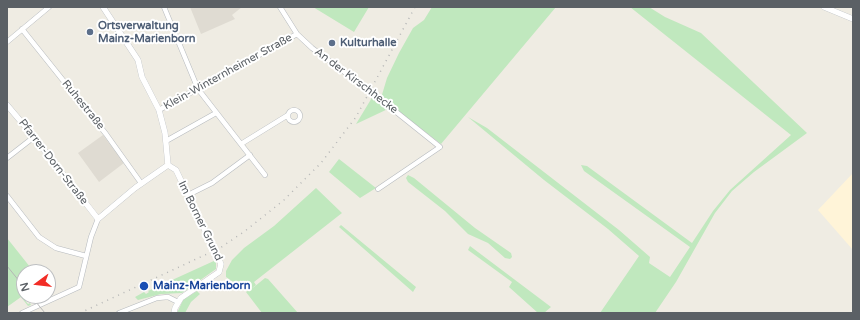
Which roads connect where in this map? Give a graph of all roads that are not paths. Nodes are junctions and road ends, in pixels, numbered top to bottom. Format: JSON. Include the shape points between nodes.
{"nodes":[{"id":1,"x":48,"y":7,"type":"edge"},
{"id":2,"x":103,"y":7,"type":"edge"},
{"id":3,"x":164,"y":7,"type":"edge"},
{"id":4,"x":280,"y":7,"type":"edge"},
{"id":5,"x":824,"y":7,"type":"edge"},
{"id":6,"x":853,"y":19,"type":"edge"},
{"id":7,"x":22,"y":30,"type":"junction"},
{"id":8,"x":297,"y":34,"type":"junction"},
{"id":9,"x":7,"y":42,"type":"edge"},
{"id":10,"x":198,"y":89,"type":"junction"},
{"id":11,"x":7,"y":105,"type":"edge"},
{"id":12,"x":159,"y":110,"type":"junction"},
{"id":13,"x":216,"y":113,"type":"junction"},
{"id":14,"x":288,"y":115,"type":"dead end"},
{"id":15,"x":34,"y":137,"type":"junction"},
{"id":16,"x":166,"y":141,"type":"junction"},
{"id":17,"x":241,"y":144,"type":"junction"},
{"id":18,"x":250,"y":155,"type":"junction"},
{"id":19,"x":7,"y":158,"type":"edge"},
{"id":20,"x":168,"y":165,"type":"junction"},
{"id":21,"x":265,"y":175,"type":"dead end"},
{"id":22,"x":141,"y":183,"type":"junction"},
{"id":23,"x":378,"y":189,"type":"dead end"},
{"id":24,"x":188,"y":195,"type":"junction"},
{"id":25,"x":7,"y":196,"type":"edge"},
{"id":26,"x":98,"y":220,"type":"junction"},
{"id":27,"x":86,"y":256,"type":"junction"},
{"id":28,"x":178,"y":302,"type":"junction"},
{"id":29,"x":22,"y":313,"type":"edge"},
{"id":30,"x":119,"y":313,"type":"edge"},
{"id":31,"x":174,"y":313,"type":"edge"}],
"edges":[{"from":1,"to":7,"type":"street"},
{"from":2,"to":12,"type":"street","via":[[138,60],[142,77]]},
{"from":3,"to":10,"type":"street"},
{"from":4,"to":8,"type":"street","name":"An der Kirschhecke"},
{"from":5,"to":6,"type":"street"},
{"from":7,"to":9,"type":"street"},
{"from":7,"to":22,"type":"street","name":"Ruhestraße","via":[[106,134]]},
{"from":8,"to":10,"type":"street","name":"Klein-Winternheimer Straße"},
{"from":8,"to":23,"type":"street","name":"An der Kirschhecke","via":[[440,147]]},
{"from":10,"to":12,"type":"street","name":"Klein-Winternheimer Straße"},
{"from":10,"to":13,"type":"street"},
{"from":11,"to":15,"type":"street","name":"Pfarrer-Dorn-Straße"},
{"from":12,"to":16,"type":"street"},
{"from":13,"to":16,"type":"street"},
{"from":13,"to":17,"type":"street"},
{"from":14,"to":17,"type":"street"},
{"from":15,"to":19,"type":"street"},
{"from":15,"to":26,"type":"street","name":"Pfarrer-Dorn-Straße"},
{"from":16,"to":20,"type":"street"},
{"from":17,"to":18,"type":"street"},
{"from":18,"to":21,"type":"street"},
{"from":18,"to":24,"type":"street","via":[[212,183]]},
{"from":20,"to":22,"type":"street"},
{"from":20,"to":24,"type":"street","name":"Im Borner Grund","via":[[176,170]]},
{"from":22,"to":26,"type":"street"},
{"from":24,"to":28,"type":"street","name":"Im Borner Grund","via":[[221,264],[219,272],[184,295]]},
{"from":25,"to":27,"type":"street","via":[[39,237],[56,248]]},
{"from":26,"to":27,"type":"street"},
{"from":27,"to":29,"type":"street","via":[[79,288]]},
{"from":28,"to":30,"type":"street","via":[[168,297],[157,298]]},
{"from":28,"to":31,"type":"street"}]}
